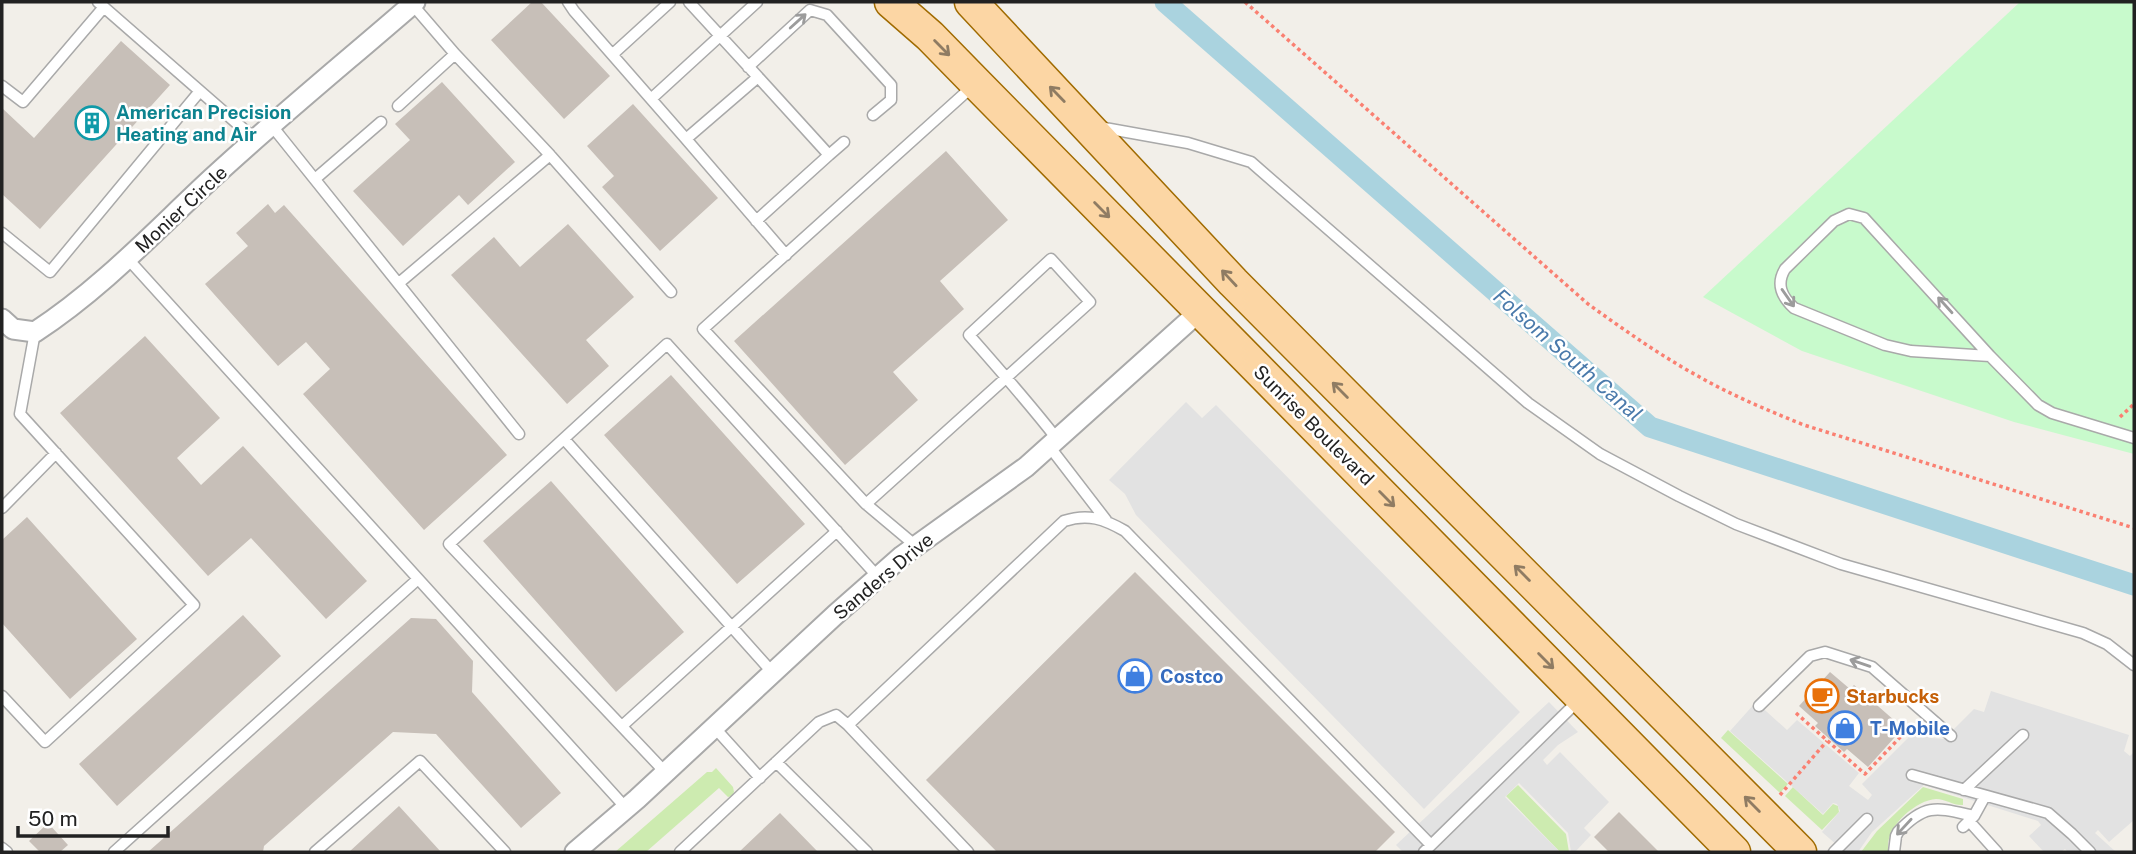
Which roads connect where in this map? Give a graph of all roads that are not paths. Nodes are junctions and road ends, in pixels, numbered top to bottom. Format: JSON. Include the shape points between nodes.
{"nodes":[{"id":1,"x":568,"y":2,"type":"edge"},
{"id":2,"x":670,"y":2,"type":"edge"},
{"id":3,"x":689,"y":2,"type":"edge"},
{"id":4,"x":757,"y":2,"type":"edge"},
{"id":5,"x":891,"y":2,"type":"edge"},
{"id":6,"x":971,"y":2,"type":"edge"},
{"id":7,"x":414,"y":3,"type":"edge"},
{"id":8,"x":101,"y":4,"type":"edge"},
{"id":9,"x":720,"y":36,"type":"junction"},
{"id":10,"x":456,"y":54,"type":"junction"},
{"id":11,"x":612,"y":54,"type":"junction"},
{"id":12,"x":748,"y":67,"type":"junction"},
{"id":13,"x":758,"y":77,"type":"junction"},
{"id":14,"x":976,"y":83,"type":"junction"},
{"id":15,"x":2,"y":86,"type":"edge"},
{"id":16,"x":200,"y":91,"type":"junction"},
{"id":17,"x":652,"y":99,"type":"junction"},
{"id":18,"x":398,"y":106,"type":"dead end"},
{"id":19,"x":873,"y":115,"type":"dead end"},
{"id":20,"x":381,"y":122,"type":"dead end"},
{"id":21,"x":1087,"y":125,"type":"junction"},
{"id":22,"x":272,"y":126,"type":"junction"},
{"id":23,"x":686,"y":139,"type":"junction"},
{"id":24,"x":256,"y":140,"type":"junction"},
{"id":25,"x":844,"y":142,"type":"dead end"},
{"id":26,"x":550,"y":155,"type":"junction"},
{"id":27,"x":829,"y":155,"type":"junction"},
{"id":28,"x":315,"y":179,"type":"junction"},
{"id":29,"x":756,"y":221,"type":"junction"},
{"id":30,"x":2,"y":233,"type":"edge"},
{"id":31,"x":786,"y":255,"type":"junction"},
{"id":32,"x":128,"y":259,"type":"junction"},
{"id":33,"x":399,"y":283,"type":"junction"},
{"id":34,"x":671,"y":292,"type":"dead end"},
{"id":35,"x":1201,"y":310,"type":"junction"},
{"id":36,"x":2,"y":319,"type":"edge"},
{"id":37,"x":35,"y":332,"type":"junction"},
{"id":38,"x":1990,"y":356,"type":"junction"},
{"id":39,"x":1311,"y":361,"type":"junction"},
{"id":40,"x":1007,"y":379,"type":"junction"},
{"id":41,"x":519,"y":434,"type":"dead end"},
{"id":42,"x":2134,"y":438,"type":"edge"},
{"id":43,"x":564,"y":439,"type":"junction"},
{"id":44,"x":1053,"y":442,"type":"junction"},
{"id":45,"x":56,"y":453,"type":"junction"},
{"id":46,"x":866,"y":504,"type":"junction"},
{"id":47,"x":2,"y":508,"type":"edge"},
{"id":48,"x":1107,"y":520,"type":"junction"},
{"id":49,"x":836,"y":531,"type":"junction"},
{"id":50,"x":916,"y":546,"type":"junction"},
{"id":51,"x":878,"y":577,"type":"junction"},
{"id":52,"x":418,"y":579,"type":"junction"},
{"id":53,"x":732,"y":626,"type":"junction"},
{"id":54,"x":2134,"y":665,"type":"edge"},
{"id":55,"x":773,"y":673,"type":"junction"},
{"id":56,"x":2,"y":696,"type":"edge"},
{"id":57,"x":1582,"y":697,"type":"junction"},
{"id":58,"x":1759,"y":706,"type":"dead end"},
{"id":59,"x":848,"y":725,"type":"junction"},
{"id":60,"x":622,"y":726,"type":"junction"},
{"id":61,"x":714,"y":727,"type":"junction"},
{"id":62,"x":2022,"y":735,"type":"dead end"},
{"id":63,"x":1951,"y":736,"type":"dead end"},
{"id":64,"x":776,"y":762,"type":"junction"},
{"id":65,"x":665,"y":772,"type":"junction"},
{"id":66,"x":1912,"y":775,"type":"dead end"},
{"id":67,"x":760,"y":778,"type":"junction"},
{"id":68,"x":1964,"y":790,"type":"junction"},
{"id":69,"x":1985,"y":796,"type":"junction"},
{"id":70,"x":626,"y":808,"type":"junction"},
{"id":71,"x":1867,"y":819,"type":"dead end"},
{"id":72,"x":1969,"y":821,"type":"junction"},
{"id":73,"x":2,"y":848,"type":"edge"},
{"id":74,"x":1427,"y":849,"type":"edge"},
{"id":75,"x":7,"y":852,"type":"edge"},
{"id":76,"x":114,"y":852,"type":"edge"},
{"id":77,"x":315,"y":852,"type":"edge"},
{"id":78,"x":505,"y":852,"type":"edge"},
{"id":79,"x":575,"y":852,"type":"edge"},
{"id":80,"x":680,"y":852,"type":"edge"},
{"id":81,"x":867,"y":852,"type":"edge"},
{"id":82,"x":968,"y":852,"type":"edge"},
{"id":83,"x":1734,"y":852,"type":"edge"},
{"id":84,"x":1800,"y":852,"type":"edge"},
{"id":85,"x":1834,"y":852,"type":"edge"},
{"id":86,"x":1894,"y":852,"type":"edge"},
{"id":87,"x":1997,"y":852,"type":"edge"},
{"id":88,"x":2090,"y":852,"type":"edge"}],
"edges":[{"from":1,"to":11,"type":"lane"},
{"from":2,"to":11,"type":"lane"},
{"from":3,"to":9,"type":"lane"},
{"from":4,"to":9,"type":"lane"},
{"from":5,"to":14,"type":"main road","name":"Sunrise Boulevard","one_way":true},
{"from":21,"to":6,"type":"main road","one_way":true},
{"from":7,"to":10,"type":"lane"},
{"from":7,"to":22,"type":"street","name":"Monier Circle"},
{"from":8,"to":15,"type":"lane","via":[[23,102]]},
{"from":8,"to":16,"type":"lane"},
{"from":9,"to":12,"type":"lane"},
{"from":9,"to":17,"type":"lane"},
{"from":10,"to":18,"type":"lane"},
{"from":10,"to":26,"type":"lane"},
{"from":11,"to":17,"type":"lane"},
{"from":12,"to":13,"type":"lane"},
{"from":12,"to":19,"type":"lane","one_way":true,"via":[[810,10],[827,15],[891,85],[891,100]]},
{"from":13,"to":23,"type":"lane"},
{"from":13,"to":27,"type":"lane"},
{"from":14,"to":31,"type":"lane"},
{"from":14,"to":35,"type":"main road","name":"Sunrise Boulevard","one_way":true},
{"from":16,"to":24,"type":"lane"},
{"from":16,"to":30,"type":"lane","via":[[50,272]]},
{"from":17,"to":23,"type":"lane"},
{"from":20,"to":28,"type":"lane"},
{"from":39,"to":21,"type":"main road","one_way":true},
{"from":21,"to":54,"type":"lane","via":[[1188,143],[1251,162],[1528,403],[1600,454],[1679,496],[1736,524],[1841,564],[2082,633],[2107,644]]},
{"from":22,"to":24,"type":"street","name":"Monier Circle"},
{"from":22,"to":28,"type":"lane"},
{"from":23,"to":29,"type":"lane"},
{"from":24,"to":32,"type":"street","name":"Monier Circle"},
{"from":25,"to":27,"type":"lane"},
{"from":26,"to":33,"type":"lane"},
{"from":26,"to":34,"type":"lane"},
{"from":27,"to":29,"type":"lane"},
{"from":28,"to":33,"type":"lane"},
{"from":29,"to":31,"type":"lane"},
{"from":31,"to":46,"type":"lane","via":[[704,329]]},
{"from":32,"to":37,"type":"street","name":"Monier Circle"},
{"from":32,"to":52,"type":"lane"},
{"from":33,"to":41,"type":"lane"},
{"from":35,"to":39,"type":"main road","via":[[1226,307],[1239,313],[1270,342]]},
{"from":35,"to":44,"type":"street","name":"Sanders Drive"},
{"from":35,"to":57,"type":"main road","name":"Sunrise Boulevard","one_way":true},
{"from":36,"to":37,"type":"street","via":[[13,329]]},
{"from":37,"to":45,"type":"lane","via":[[20,414]]},
{"from":38,"to":38,"type":"lane","one_way":true,"via":[[1864,218],[1849,214],[1834,221],[1780,278],[1783,296],[1794,308],[1885,345]]},
{"from":38,"to":42,"type":"lane","via":[[2045,410]]},
{"from":84,"to":39,"type":"main road","one_way":true},
{"from":40,"to":40,"type":"lane","via":[[1090,302],[1051,259],[969,334]]},
{"from":40,"to":44,"type":"lane"},
{"from":40,"to":46,"type":"lane"},
{"from":43,"to":49,"type":"lane","via":[[667,344]]},
{"from":43,"to":53,"type":"lane"},
{"from":43,"to":60,"type":"lane","via":[[449,544]]},
{"from":44,"to":48,"type":"lane"},
{"from":44,"to":50,"type":"street","name":"Sanders Drive","via":[[1026,467]]},
{"from":45,"to":47,"type":"lane"},
{"from":45,"to":56,"type":"lane","via":[[194,605],[45,742]]},
{"from":46,"to":50,"type":"lane"},
{"from":48,"to":59,"type":"lane","via":[[1079,516],[1064,521]]},
{"from":48,"to":74,"type":"lane","via":[[1125,531]]},
{"from":49,"to":51,"type":"lane"},
{"from":49,"to":53,"type":"lane"},
{"from":50,"to":51,"type":"street","name":"Sanders Drive"},
{"from":51,"to":55,"type":"street","name":"Sanders Drive"},
{"from":52,"to":70,"type":"lane"},
{"from":52,"to":76,"type":"lane"},
{"from":53,"to":55,"type":"lane"},
{"from":53,"to":60,"type":"lane"},
{"from":55,"to":61,"type":"street","name":"Sanders Drive"},
{"from":57,"to":74,"type":"lane"},
{"from":57,"to":83,"type":"main road","name":"Sunrise Boulevard"},
{"from":63,"to":58,"type":"lane","one_way":true,"via":[[1872,667],[1825,652],[1810,656]]},
{"from":59,"to":64,"type":"lane","via":[[836,715],[819,722]]},
{"from":59,"to":82,"type":"lane"},
{"from":60,"to":65,"type":"lane"},
{"from":61,"to":65,"type":"street","name":"Sanders Drive"},
{"from":61,"to":67,"type":"lane"},
{"from":62,"to":68,"type":"lane"},
{"from":64,"to":67,"type":"lane"},
{"from":64,"to":81,"type":"lane"},
{"from":65,"to":70,"type":"street","name":"Sanders Drive"},
{"from":66,"to":68,"type":"lane"},
{"from":67,"to":80,"type":"lane"},
{"from":68,"to":69,"type":"lane"},
{"from":69,"to":72,"type":"lane"},
{"from":69,"to":88,"type":"lane","via":[[2048,813]]},
{"from":70,"to":79,"type":"street","name":"Sanders Drive"},
{"from":71,"to":85,"type":"lane"},
{"from":72,"to":86,"type":"lane","one_way":true,"via":[[1943,809],[1924,810],[1895,836]]},
{"from":72,"to":87,"type":"lane"},
{"from":73,"to":75,"type":"lane"},
{"from":77,"to":78,"type":"lane","via":[[420,761]]}]}
